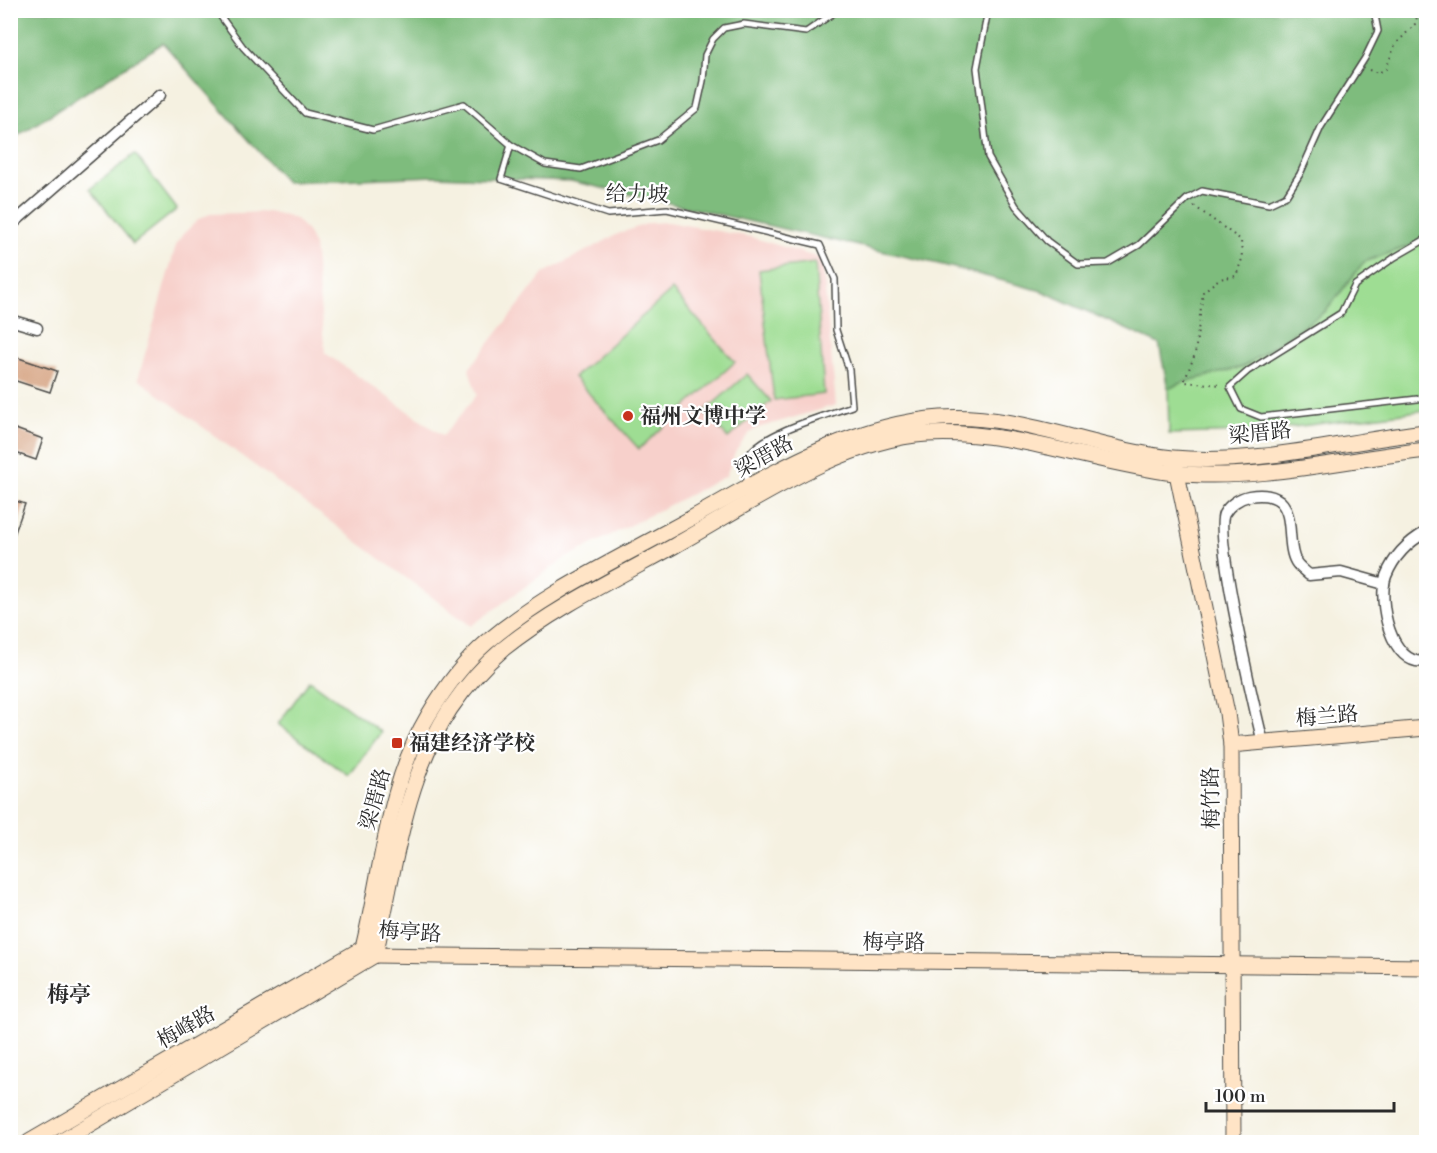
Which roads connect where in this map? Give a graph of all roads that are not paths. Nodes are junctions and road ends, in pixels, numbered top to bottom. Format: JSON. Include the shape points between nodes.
{"nodes":[{"id":1,"x":216,"y":10,"type":"edge"},
{"id":2,"x":838,"y":10,"type":"edge"},
{"id":3,"x":988,"y":10,"type":"edge"},
{"id":4,"x":1374,"y":10,"type":"edge"},
{"id":5,"x":160,"y":94,"type":"dead end"},
{"id":6,"x":511,"y":145,"type":"junction"},
{"id":7,"x":10,"y":226,"type":"edge"},
{"id":8,"x":1426,"y":239,"type":"edge"},
{"id":9,"x":10,"y":320,"type":"edge"},
{"id":10,"x":37,"y":328,"type":"dead end"},
{"id":11,"x":1426,"y":398,"type":"edge"},
{"id":12,"x":1426,"y":432,"type":"edge"},
{"id":13,"x":1426,"y":450,"type":"edge"},
{"id":14,"x":1176,"y":465,"type":"junction"},
{"id":15,"x":748,"y":488,"type":"junction"},
{"id":16,"x":1426,"y":532,"type":"edge"},
{"id":17,"x":1384,"y":584,"type":"junction"},
{"id":18,"x":1426,"y":661,"type":"edge"},
{"id":19,"x":1426,"y":728,"type":"edge"},
{"id":20,"x":1263,"y":743,"type":"junction"},
{"id":21,"x":1231,"y":745,"type":"junction"},
{"id":22,"x":369,"y":952,"type":"junction"},
{"id":23,"x":1233,"y":963,"type":"junction"},
{"id":24,"x":1426,"y":967,"type":"edge"},
{"id":25,"x":29,"y":1143,"type":"edge"},
{"id":26,"x":60,"y":1143,"type":"edge"},
{"id":27,"x":1233,"y":1143,"type":"edge"}],
"edges":[{"from":1,"to":6,"type":"lane","via":[[243,46],[305,113],[373,130],[464,104]]},
{"from":2,"to":6,"type":"lane","via":[[806,32],[744,24],[724,28],[705,55],[697,108],[658,140],[581,170],[545,164]]},
{"from":3,"to":4,"type":"lane","via":[[977,68],[988,157],[1016,206],[1047,241],[1078,264],[1108,264],[1139,245],[1187,199],[1202,191],[1269,204],[1286,196],[1321,127],[1360,67],[1377,31]]},
{"from":5,"to":7,"type":"street"},
{"from":6,"to":15,"type":"lane","name":"给力坡","via":[[501,179],[608,214],[667,209],[820,245],[835,279],[836,330],[849,370],[852,406],[784,431],[754,449],[746,464]]},
{"from":8,"to":11,"type":"lane","via":[[1356,285],[1341,313],[1248,371],[1230,387],[1241,409],[1261,417]]},
{"from":9,"to":10,"type":"street"},
{"from":12,"to":14,"type":"main road","name":"梁厝路"},
{"from":13,"to":14,"type":"main road","name":"梁厝路","via":[[1266,471],[1201,475]]},
{"from":14,"to":15,"type":"main road","name":"梁厝路","via":[[1002,421],[944,418],[905,422],[840,441]]},
{"from":14,"to":21,"type":"main road","name":"梅竹路"},
{"from":14,"to":22,"type":"main road","name":"梁厝路","via":[[1003,438],[943,434],[891,439],[822,464],[564,608],[485,665],[452,706],[430,744],[412,794]]},
{"from":15,"to":22,"type":"main road","name":"梁厝路","via":[[580,580],[494,637],[462,668],[428,717],[401,777]]},
{"from":16,"to":17,"type":"street","via":[[1397,556]]},
{"from":17,"to":18,"type":"street","via":[[1394,643],[1405,656]]},
{"from":17,"to":20,"type":"street","via":[[1341,572],[1309,575],[1296,562],[1285,508],[1278,500],[1256,495],[1243,497],[1223,515],[1224,549]]},
{"from":19,"to":20,"type":"main road","name":"梅兰路"},
{"from":20,"to":21,"type":"main road","name":"梅兰路"},
{"from":21,"to":23,"type":"main road","name":"梅竹路"},
{"from":22,"to":23,"type":"main road","name":"梅亭路","via":[[859,963]]},
{"from":22,"to":25,"type":"main road","name":"梅峰路"},
{"from":22,"to":26,"type":"main road","name":"梅峰路"},
{"from":23,"to":24,"type":"main road","name":"梅亭路"},
{"from":23,"to":27,"type":"main road","name":"梅竹路"}]}
